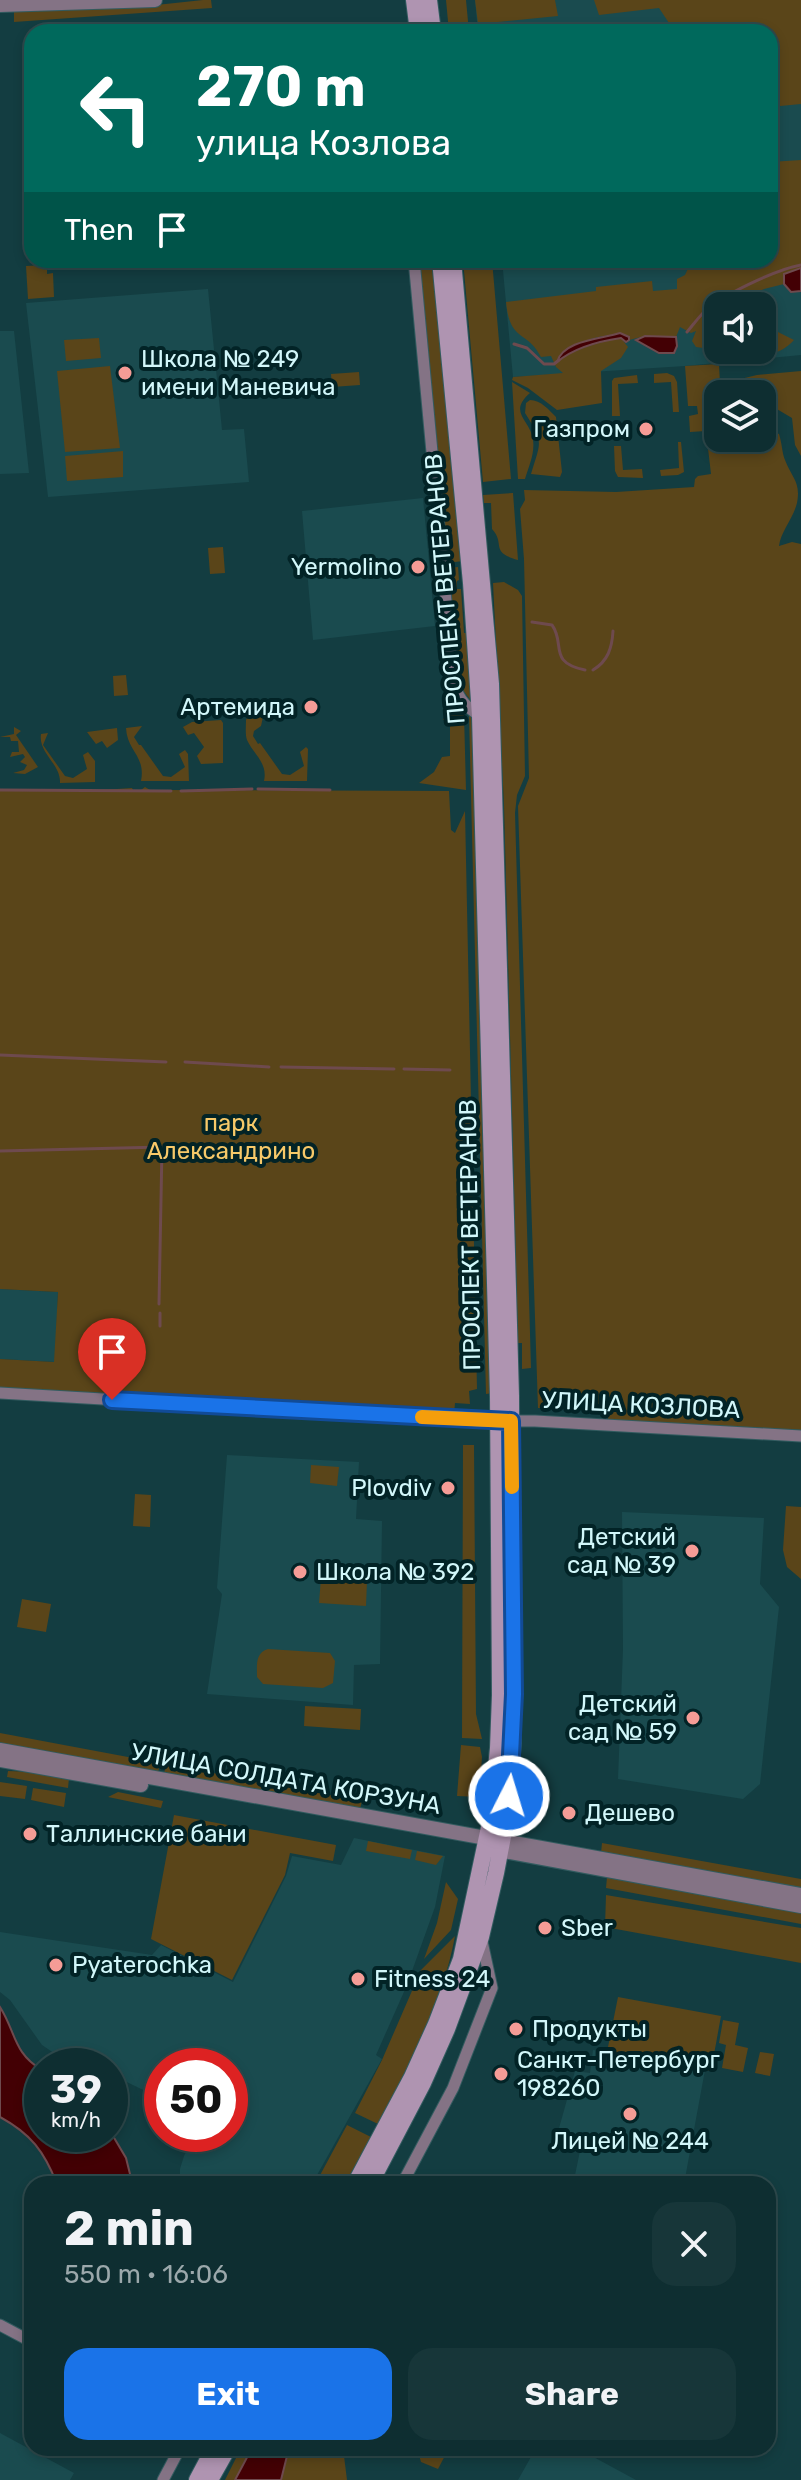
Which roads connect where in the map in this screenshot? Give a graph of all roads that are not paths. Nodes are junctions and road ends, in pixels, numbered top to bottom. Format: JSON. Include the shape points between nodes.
{"nodes":[{"id":1,"x":155,"y":0,"type":"edge"},
{"id":2,"x":414,"y":0,"type":"edge"},
{"id":3,"x":429,"y":0,"type":"edge"},
{"id":4,"x":0,"y":5,"type":"edge"},
{"id":5,"x":417,"y":24,"type":"edge"},
{"id":6,"x":432,"y":24,"type":"edge"},
{"id":7,"x":415,"y":268,"type":"edge"},
{"id":8,"x":441,"y":268,"type":"edge"},
{"id":9,"x":454,"y":268,"type":"edge"},
{"id":10,"x":480,"y":716,"type":"junction"},
{"id":11,"x":0,"y":1393,"type":"edge"},
{"id":12,"x":504,"y":1421,"type":"junction"},
{"id":13,"x":801,"y":1436,"type":"edge"},
{"id":14,"x":0,"y":1750,"type":"edge"},
{"id":15,"x":0,"y":1760,"type":"edge"},
{"id":16,"x":494,"y":1844,"type":"junction"},
{"id":17,"x":801,"y":1895,"type":"edge"},
{"id":18,"x":801,"y":1906,"type":"edge"},
{"id":19,"x":481,"y":1937,"type":"junction"},
{"id":20,"x":359,"y":2176,"type":"edge"},
{"id":21,"x":374,"y":2176,"type":"edge"},
{"id":22,"x":406,"y":2176,"type":"edge"},
{"id":23,"x":0,"y":2325,"type":"edge"},
{"id":24,"x":24,"y":2338,"type":"edge"},
{"id":25,"x":176,"y":2456,"type":"edge"},
{"id":26,"x":210,"y":2456,"type":"edge"},
{"id":27,"x":224,"y":2456,"type":"edge"},
{"id":28,"x":163,"y":2480,"type":"edge"},
{"id":29,"x":197,"y":2480,"type":"edge"},
{"id":30,"x":210,"y":2480,"type":"edge"}],
"edges":[{"from":1,"to":4,"type":"street"},
{"from":2,"to":5,"type":"main road"},
{"from":3,"to":6,"type":"main road"},
{"from":7,"to":10,"type":"street","via":[[453,676],[460,699]]},
{"from":8,"to":10,"type":"main road","name":"ПРОСПЕКТ ВЕТЕРАНОВ"},
{"from":9,"to":12,"type":"main road","name":"ПРОСПЕКТ ВЕТЕРАНОВ","via":[[491,684]]},
{"from":10,"to":12,"type":"main road","name":"ПРОСПЕКТ ВЕТЕРАНОВ"},
{"from":11,"to":12,"type":"street","name":"УЛИЦА КОЗЛОВА"},
{"from":12,"to":13,"type":"street","name":"УЛИЦА КОЗЛОВА"},
{"from":12,"to":16,"type":"main road","name":"ПРОСПЕКТ ВЕТЕРАНОВ"},
{"from":14,"to":16,"type":"street","name":"УЛИЦА СОЛДАТА КОРЗУНА"},
{"from":15,"to":16,"type":"street","name":"УЛИЦА СОЛДАТА КОРЗУНА"},
{"from":16,"to":17,"type":"street","name":"УЛИЦА СОЛДАТА КОРЗУНА"},
{"from":16,"to":18,"type":"street","name":"УЛИЦА СОЛДАТА КОРЗУНА"},
{"from":16,"to":19,"type":"main road","name":"ПРОСПЕКТ ВЕТЕРАНОВ"},
{"from":16,"to":20,"type":"main road","name":"ПРОСПЕКТ ВЕТЕРАНОВ","via":[[436,2024]]},
{"from":19,"to":21,"type":"main road","name":"ПРОСПЕКТ ВЕТЕРАНОВ","via":[[441,2043]]},
{"from":19,"to":22,"type":"street","via":[[492,1988],[453,2088]]},
{"from":23,"to":24,"type":"street"},
{"from":25,"to":28,"type":"street"},
{"from":26,"to":29,"type":"main road"},
{"from":27,"to":30,"type":"main road"}]}
